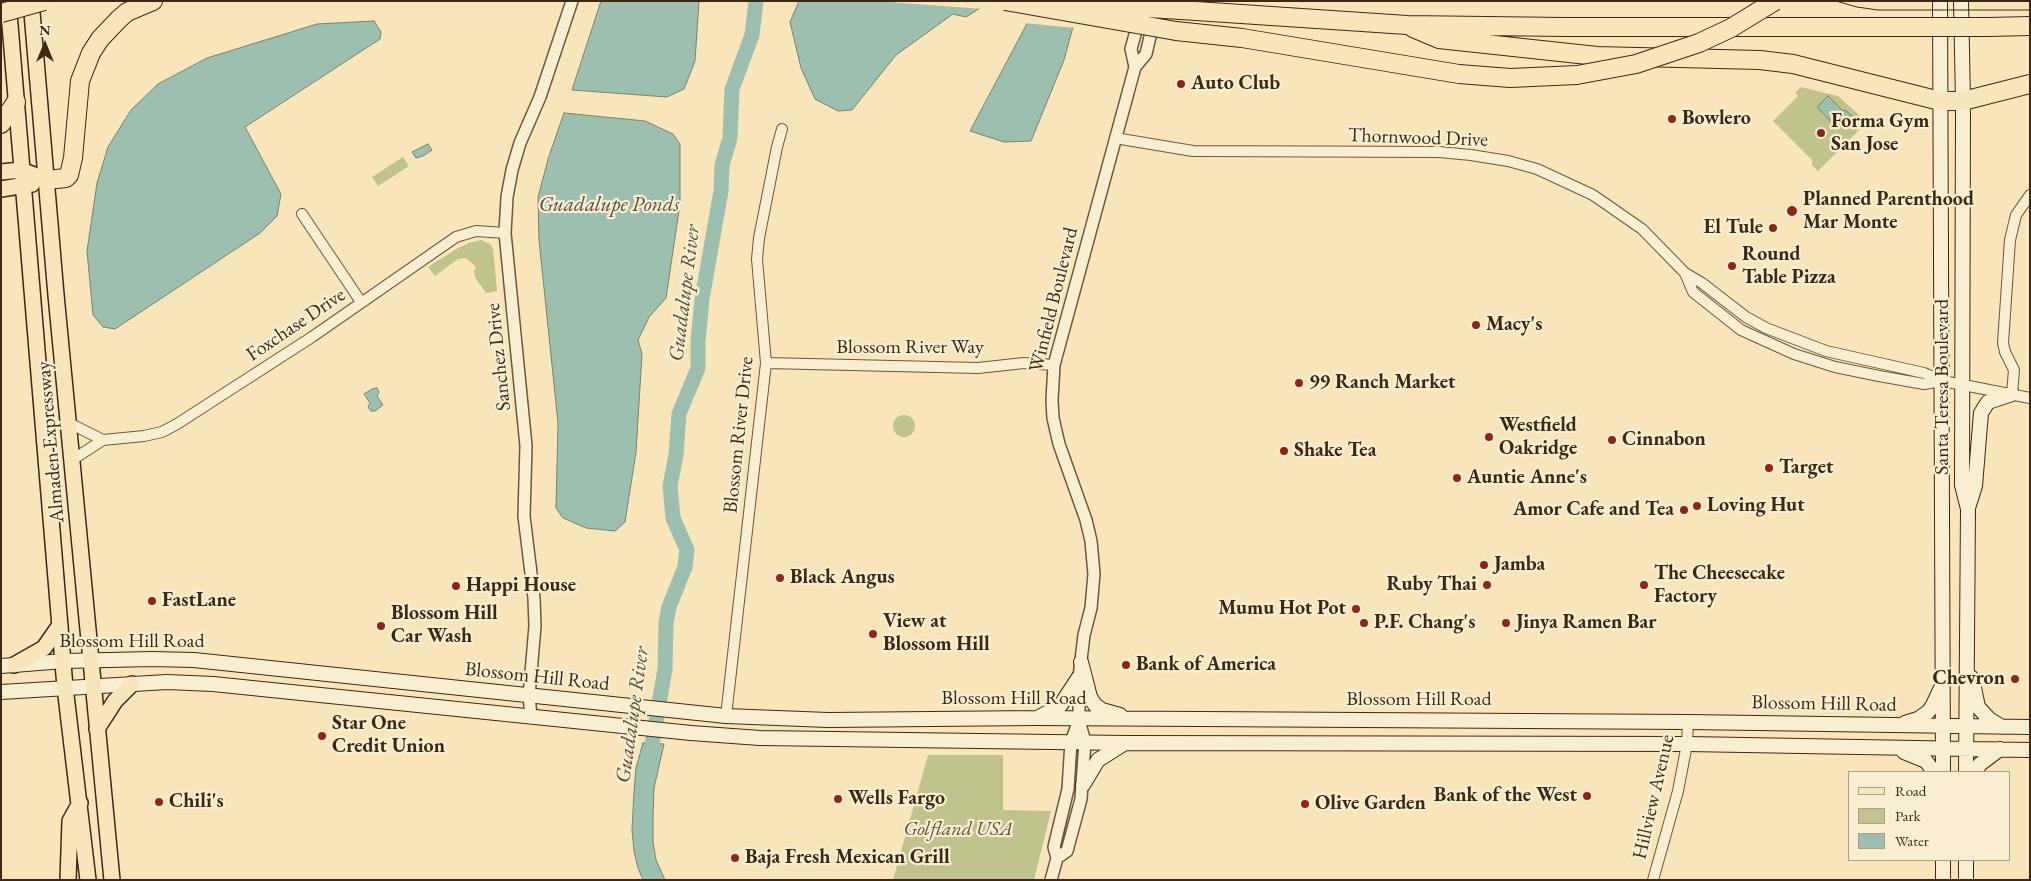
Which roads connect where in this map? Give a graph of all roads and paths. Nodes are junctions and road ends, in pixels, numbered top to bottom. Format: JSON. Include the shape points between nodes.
{"nodes":[{"id":1,"x":8,"y":1,"type":"edge"},
{"id":2,"x":44,"y":1,"type":"edge"},
{"id":3,"x":153,"y":1,"type":"edge"},
{"id":4,"x":1005,"y":1,"type":"edge"},
{"id":5,"x":1047,"y":1,"type":"edge"},
{"id":6,"x":1144,"y":1,"type":"edge"},
{"id":7,"x":1158,"y":1,"type":"edge"},
{"id":8,"x":1775,"y":1,"type":"edge"},
{"id":9,"x":1940,"y":1,"type":"edge"},
{"id":10,"x":1961,"y":1,"type":"edge"},
{"id":11,"x":572,"y":3,"type":"edge"},
{"id":12,"x":28,"y":4,"type":"edge"},
{"id":13,"x":1,"y":13,"type":"edge"},
{"id":14,"x":1,"y":25,"type":"edge"},
{"id":15,"x":1407,"y":25,"type":"junction"},
{"id":16,"x":2030,"y":26,"type":"edge"},
{"id":17,"x":1135,"y":67,"type":"junction"},
{"id":18,"x":2030,"y":84,"type":"edge"},
{"id":19,"x":1940,"y":101,"type":"junction"},
{"id":20,"x":1963,"y":101,"type":"junction"},
{"id":21,"x":16,"y":102,"type":"junction"},
{"id":22,"x":1,"y":124,"type":"edge"},
{"id":23,"x":782,"y":129,"type":"dead end"},
{"id":24,"x":1115,"y":138,"type":"junction"},
{"id":25,"x":22,"y":170,"type":"junction"},
{"id":26,"x":1,"y":172,"type":"edge"},
{"id":27,"x":48,"y":180,"type":"junction"},
{"id":28,"x":22,"y":186,"type":"junction"},
{"id":29,"x":1,"y":188,"type":"edge"},
{"id":30,"x":2030,"y":195,"type":"edge"},
{"id":31,"x":302,"y":214,"type":"dead end"},
{"id":32,"x":505,"y":233,"type":"junction"},
{"id":33,"x":1685,"y":273,"type":"junction"},
{"id":34,"x":361,"y":302,"type":"junction"},
{"id":35,"x":766,"y":363,"type":"junction"},
{"id":36,"x":1054,"y":366,"type":"junction"},
{"id":37,"x":1943,"y":381,"type":"junction"},
{"id":38,"x":1963,"y":384,"type":"junction"},
{"id":39,"x":2012,"y":394,"type":"junction"},
{"id":40,"x":2030,"y":398,"type":"edge"},
{"id":41,"x":69,"y":423,"type":"junction"},
{"id":42,"x":103,"y":440,"type":"junction"},
{"id":43,"x":72,"y":460,"type":"junction"},
{"id":44,"x":1968,"y":509,"type":"junction"},
{"id":45,"x":60,"y":625,"type":"junction"},
{"id":46,"x":1967,"y":652,"type":"junction"},
{"id":47,"x":91,"y":661,"type":"junction"},
{"id":48,"x":64,"y":662,"type":"junction"},
{"id":49,"x":8,"y":666,"type":"edge"},
{"id":50,"x":1080,"y":670,"type":"junction"},
{"id":51,"x":324,"y":674,"type":"junction"},
{"id":52,"x":1943,"y":682,"type":"junction"},
{"id":53,"x":132,"y":684,"type":"junction"},
{"id":54,"x":93,"y":685,"type":"junction"},
{"id":55,"x":65,"y":687,"type":"junction"},
{"id":56,"x":1,"y":692,"type":"edge"},
{"id":57,"x":299,"y":693,"type":"junction"},
{"id":58,"x":529,"y":696,"type":"junction"},
{"id":59,"x":531,"y":716,"type":"junction"},
{"id":60,"x":726,"y":716,"type":"junction"},
{"id":61,"x":1036,"y":718,"type":"junction"},
{"id":62,"x":1138,"y":719,"type":"junction"},
{"id":63,"x":828,"y":720,"type":"junction"},
{"id":64,"x":1079,"y":720,"type":"junction"},
{"id":65,"x":1688,"y":722,"type":"junction"},
{"id":66,"x":1898,"y":726,"type":"junction"},
{"id":67,"x":1943,"y":727,"type":"junction"},
{"id":68,"x":1965,"y":727,"type":"junction"},
{"id":69,"x":2002,"y":727,"type":"junction"},
{"id":70,"x":2030,"y":727,"type":"edge"},
{"id":71,"x":97,"y":729,"type":"junction"},
{"id":72,"x":695,"y":733,"type":"junction"},
{"id":73,"x":810,"y":739,"type":"junction"},
{"id":74,"x":1071,"y":742,"type":"junction"},
{"id":75,"x":1085,"y":742,"type":"junction"},
{"id":76,"x":1126,"y":742,"type":"junction"},
{"id":77,"x":1687,"y":744,"type":"junction"},
{"id":78,"x":1966,"y":748,"type":"junction"},
{"id":79,"x":1897,"y":749,"type":"junction"},
{"id":80,"x":1943,"y":749,"type":"junction"},
{"id":81,"x":2000,"y":749,"type":"junction"},
{"id":82,"x":2030,"y":750,"type":"edge"},
{"id":83,"x":1933,"y":771,"type":"edge"},
{"id":84,"x":1943,"y":771,"type":"edge"},
{"id":85,"x":1966,"y":771,"type":"edge"},
{"id":86,"x":1976,"y":771,"type":"edge"},
{"id":87,"x":1083,"y":786,"type":"junction"},
{"id":88,"x":80,"y":803,"type":"junction"},
{"id":89,"x":1057,"y":858,"type":"junction"},
{"id":90,"x":1943,"y":861,"type":"edge"},
{"id":91,"x":1966,"y":861,"type":"edge"},
{"id":92,"x":68,"y":880,"type":"edge"},
{"id":93,"x":88,"y":880,"type":"edge"},
{"id":94,"x":112,"y":880,"type":"edge"},
{"id":95,"x":1051,"y":880,"type":"edge"},
{"id":96,"x":1653,"y":880,"type":"edge"},
{"id":97,"x":1943,"y":880,"type":"edge"},
{"id":98,"x":1966,"y":880,"type":"edge"}],
"edges":[{"from":1,"to":21,"type":"main road","name":"Almaden Expressway"},
{"from":2,"to":12,"type":"highway","bridge":true},
{"from":3,"to":27,"type":"highway","via":[[127,12],[91,53],[79,87],[69,174],[66,178]]},
{"from":4,"to":8,"type":"highway","bridge":true,"via":[[1459,74],[1510,78],[1577,75],[1628,66],[1700,42],[1731,28]]},
{"from":5,"to":15,"type":"highway","bridge":true},
{"from":6,"to":17,"type":"street","name":"Winfield Boulevard","via":[[1131,49]]},
{"from":7,"to":17,"type":"street","name":"Winfield Boulevard","via":[[1146,54]]},
{"from":9,"to":19,"type":"main road","name":"Santa Teresa Boulevard"},
{"from":10,"to":20,"type":"main road","name":"Santa Teresa Boulevard"},
{"from":11,"to":32,"type":"street","name":"Sanchez Drive","via":[[512,170]]},
{"from":12,"to":13,"type":"highway","bridge":true},
{"from":12,"to":14,"type":"highway","via":[[12,22]]},
{"from":12,"to":27,"type":"main road","name":"Almaden Expressway"},
{"from":15,"to":16,"type":"highway","bridge":true},
{"from":15,"to":19,"type":"highway","via":[[1439,39],[1496,47],[1597,56],[1760,60],[1793,64]]},
{"from":17,"to":24,"type":"street","name":"Winfield Boulevard"},
{"from":18,"to":20,"type":"highway"},
{"from":19,"to":20,"type":"highway"},
{"from":19,"to":37,"type":"main road","name":"Santa Teresa Boulevard"},
{"from":20,"to":38,"type":"main road","name":"Santa Teresa Boulevard"},
{"from":21,"to":22,"type":"highway"},
{"from":21,"to":25,"type":"main road","name":"Almaden Expressway"},
{"from":23,"to":35,"type":"street","name":"Blossom River Drive","via":[[757,259]]},
{"from":24,"to":33,"type":"street","name":"Thornwood Drive","via":[[1193,151],[1439,152],[1508,161],[1537,169],[1593,195],[1642,229]]},
{"from":24,"to":36,"type":"street","name":"Winfield Boulevard"},
{"from":25,"to":26,"type":"main road"},
{"from":25,"to":27,"type":"main road"},
{"from":25,"to":28,"type":"main road","name":"Almaden Expressway"},
{"from":27,"to":28,"type":"main road"},
{"from":27,"to":41,"type":"main road","name":"Almaden Expressway"},
{"from":28,"to":29,"type":"main road"},
{"from":28,"to":45,"type":"main road","name":"Almaden Expressway"},
{"from":30,"to":39,"type":"street","via":[[2016,215],[2010,240],[2003,343],[2014,370]]},
{"from":31,"to":34,"type":"street"},
{"from":32,"to":34,"type":"street","name":"Foxchase Drive","via":[[476,232],[456,238]]},
{"from":32,"to":58,"type":"street","name":"Sanchez Drive","via":[[526,446],[524,516],[534,598]]},
{"from":33,"to":37,"type":"street","name":"Thornwood Drive","via":[[1746,317],[1797,341],[1826,351],[1924,373]]},
{"from":33,"to":37,"type":"street","name":"Thornwood Drive","via":[[1693,292],[1741,330],[1794,354],[1879,376],[1924,384]]},
{"from":34,"to":42,"type":"street","name":"Foxchase Drive","via":[[177,424],[144,436]]},
{"from":35,"to":36,"type":"street","name":"Blossom River Way","via":[[978,368],[1024,364]]},
{"from":35,"to":60,"type":"street","name":"Blossom River Drive"},
{"from":36,"to":50,"type":"street","name":"Winfield Boulevard","via":[[1052,400],[1059,444],[1091,541],[1094,574]]},
{"from":37,"to":38,"type":"street","name":"Thornwood Drive"},
{"from":37,"to":52,"type":"main road","name":"Santa Teresa Boulevard"},
{"from":38,"to":39,"type":"street","name":"Thornwood Drive"},
{"from":38,"to":44,"type":"main road","name":"Santa Teresa Boulevard","via":[[1962,486]]},
{"from":39,"to":40,"type":"street","name":"Thornwood Drive"},
{"from":39,"to":44,"type":"main road","via":[[1988,402],[1981,413],[1976,486]]},
{"from":41,"to":42,"type":"street"},
{"from":41,"to":43,"type":"main road","name":"Almaden Expressway"},
{"from":42,"to":43,"type":"street","name":"Foxchase Drive"},
{"from":43,"to":47,"type":"main road","name":"Almaden Expressway"},
{"from":44,"to":46,"type":"main road","name":"Santa Teresa Boulevard"},
{"from":45,"to":48,"type":"main road","name":"Almaden Expressway"},
{"from":45,"to":49,"type":"main road","via":[[44,648]]},
{"from":46,"to":68,"type":"main road","name":"Santa Teresa Boulevard"},
{"from":46,"to":69,"type":"main road","via":[[1978,707]]},
{"from":47,"to":48,"type":"main road","name":"Blossom Hill Road"},
{"from":47,"to":51,"type":"main road","name":"Blossom Hill Road","via":[[194,660]]},
{"from":47,"to":54,"type":"main road","name":"Almaden Expressway"},
{"from":48,"to":49,"type":"main road","name":"Blossom Hill Road"},
{"from":48,"to":55,"type":"main road","name":"Almaden Expressway"},
{"from":50,"to":61,"type":"main road","via":[[1060,706]]},
{"from":50,"to":62,"type":"main road","via":[[1095,705],[1102,710]]},
{"from":50,"to":64,"type":"street","name":"Winfield Boulevard"},
{"from":51,"to":57,"type":"main road"},
{"from":51,"to":58,"type":"main road","name":"Blossom Hill Road"},
{"from":52,"to":66,"type":"main road","via":[[1928,712]]},
{"from":52,"to":67,"type":"main road","name":"Santa Teresa Boulevard"},
{"from":53,"to":54,"type":"main road","name":"Blossom Hill Road"},
{"from":53,"to":57,"type":"main road","name":"Blossom Hill Road","via":[[205,683]]},
{"from":53,"to":71,"type":"main road","via":[[115,701]]},
{"from":54,"to":55,"type":"main road","name":"Blossom Hill Road"},
{"from":54,"to":71,"type":"main road","name":"Almaden Expressway"},
{"from":55,"to":56,"type":"main road","name":"Blossom Hill Road"},
{"from":55,"to":88,"type":"main road","name":"Almaden Expressway"},
{"from":57,"to":59,"type":"main road","name":"Blossom Hill Road"},
{"from":58,"to":59,"type":"street","name":"Sanchez Drive"},
{"from":58,"to":60,"type":"main road","name":"Blossom Hill Road"},
{"from":59,"to":72,"type":"main road","name":"Blossom Hill Road"},
{"from":60,"to":63,"type":"main road","name":"Blossom Hill Road"},
{"from":60,"to":72,"type":"main road","via":[[721,722]]},
{"from":61,"to":63,"type":"main road","name":"Blossom Hill Road"},
{"from":61,"to":64,"type":"main road","name":"Blossom Hill Road"},
{"from":62,"to":64,"type":"main road","name":"Blossom Hill Road"},
{"from":62,"to":65,"type":"main road","name":"Blossom Hill Road"},
{"from":63,"to":73,"type":"main road","via":[[822,731]]},
{"from":64,"to":74,"type":"street","name":"Winfield Boulevard"},
{"from":64,"to":75,"type":"street","name":"Winfield Boulevard"},
{"from":65,"to":66,"type":"main road","name":"Blossom Hill Road"},
{"from":65,"to":77,"type":"street","name":"Hillview Avenue"},
{"from":66,"to":67,"type":"main road","name":"Blossom Hill Road"},
{"from":67,"to":68,"type":"main road","name":"Blossom Hill Road"},
{"from":67,"to":80,"type":"main road","name":"Santa Teresa Boulevard"},
{"from":68,"to":69,"type":"main road","name":"Blossom Hill Road"},
{"from":68,"to":78,"type":"main road","name":"Santa Teresa Boulevard"},
{"from":69,"to":70,"type":"main road","name":"Blossom Hill Road"},
{"from":71,"to":94,"type":"main road","name":"Almaden Expressway"},
{"from":72,"to":73,"type":"main road","name":"Blossom Hill Road"},
{"from":73,"to":74,"type":"main road","name":"Blossom Hill Road"},
{"from":74,"to":75,"type":"main road","name":"Blossom Hill Road"},
{"from":74,"to":89,"type":"street","name":"Winfield Boulevard","via":[[1068,789],[1054,846]]},
{"from":75,"to":76,"type":"main road","name":"Blossom Hill Road"},
{"from":75,"to":87,"type":"street","name":"Winfield Boulevard"},
{"from":76,"to":77,"type":"main road","name":"Blossom Hill Road"},
{"from":76,"to":87,"type":"main road","via":[[1098,760]]},
{"from":77,"to":79,"type":"main road","name":"Blossom Hill Road"},
{"from":77,"to":96,"type":"street","name":"Hillview Avenue","via":[[1678,791]]},
{"from":78,"to":80,"type":"main road","name":"Blossom Hill Road"},
{"from":78,"to":81,"type":"main road","name":"Blossom Hill Road"},
{"from":78,"to":85,"type":"main road","name":"Santa Teresa Boulevard"},
{"from":79,"to":80,"type":"main road","name":"Blossom Hill Road"},
{"from":79,"to":83,"type":"main road","via":[[1926,761]]},
{"from":80,"to":84,"type":"main road","name":"Santa Teresa Boulevard"},
{"from":81,"to":82,"type":"main road","name":"Blossom Hill Road"},
{"from":81,"to":86,"type":"main road"},
{"from":87,"to":89,"type":"street","name":"Winfield Boulevard","via":[[1067,851]]},
{"from":88,"to":92,"type":"main road","via":[[70,821]]},
{"from":88,"to":93,"type":"main road","name":"Almaden Expressway"},
{"from":89,"to":95,"type":"street","name":"Winfield Boulevard"},
{"from":90,"to":97,"type":"main road"},
{"from":91,"to":98,"type":"main road"}]}
